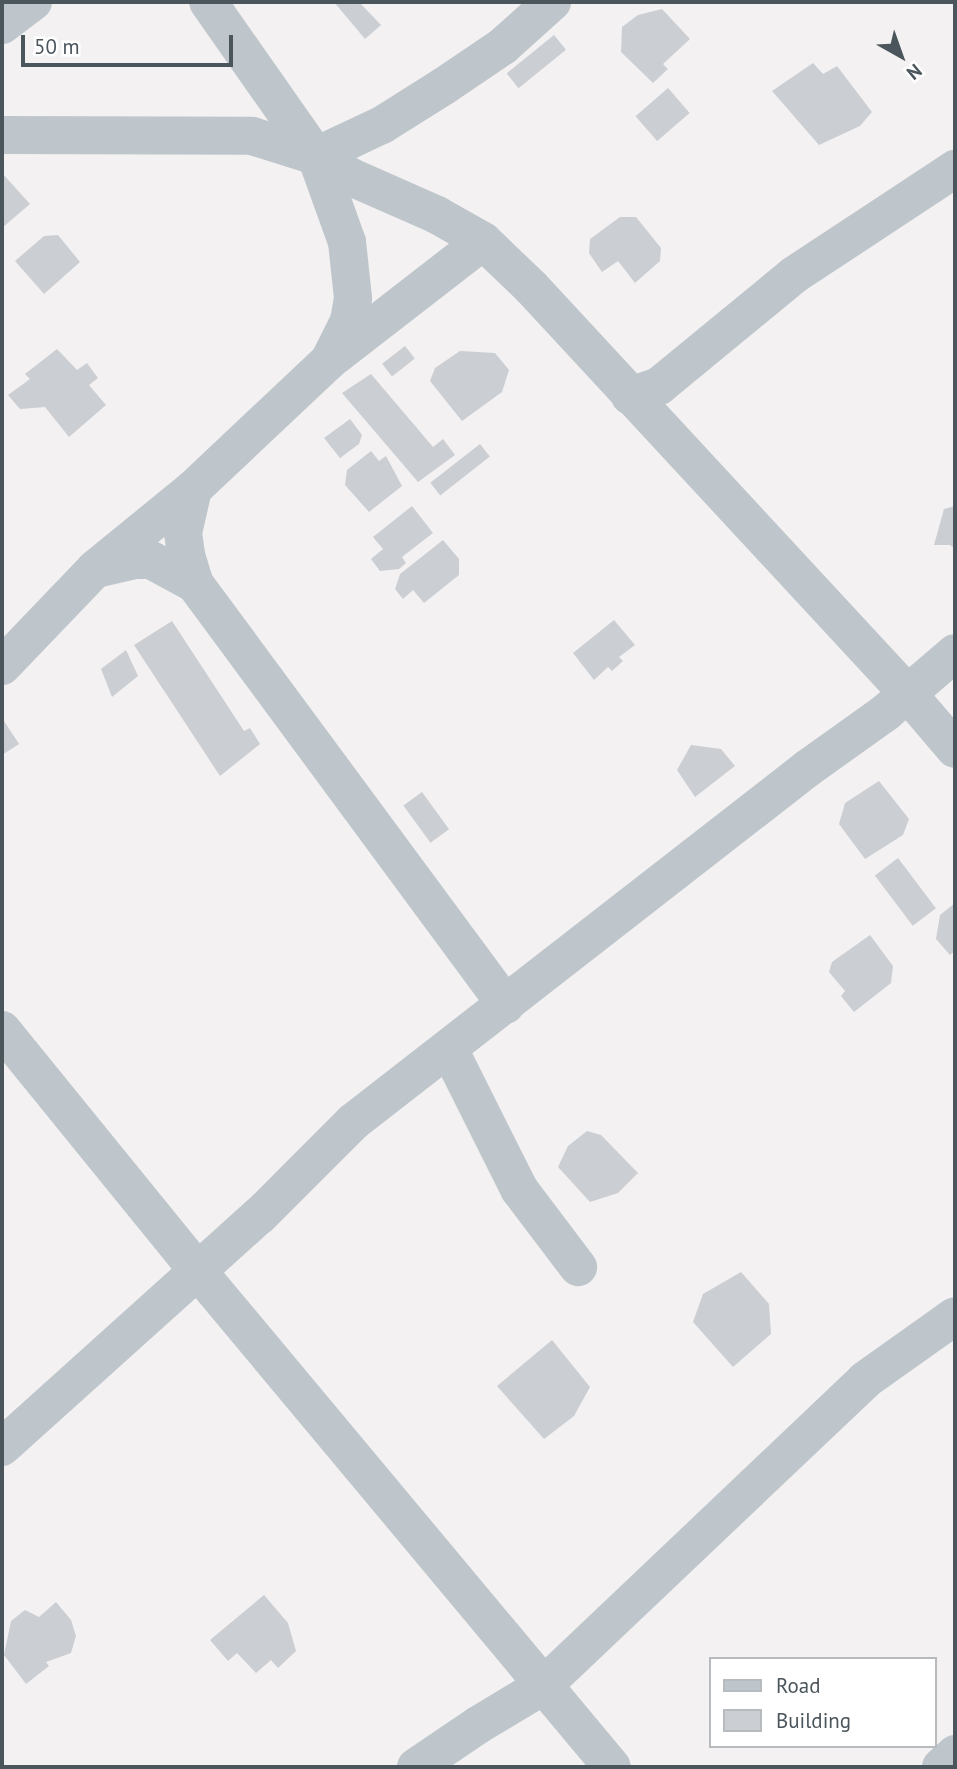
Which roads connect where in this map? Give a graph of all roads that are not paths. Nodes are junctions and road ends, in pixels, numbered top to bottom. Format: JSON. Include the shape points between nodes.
{"nodes":[{"id":1,"x":33,"y":2,"type":"edge"},
{"id":2,"x":208,"y":2,"type":"edge"},
{"id":3,"x":552,"y":2,"type":"edge"},
{"id":4,"x":2,"y":24,"type":"edge"},
{"id":5,"x":2,"y":135,"type":"edge"},
{"id":6,"x":316,"y":156,"type":"junction"},
{"id":7,"x":955,"y":169,"type":"edge"},
{"id":8,"x":483,"y":241,"type":"junction"},
{"id":9,"x":329,"y":361,"type":"junction"},
{"id":10,"x":630,"y":396,"type":"junction"},
{"id":11,"x":192,"y":489,"type":"junction"},
{"id":12,"x":95,"y":569,"type":"junction"},
{"id":13,"x":195,"y":584,"type":"junction"},
{"id":14,"x":955,"y":653,"type":"edge"},
{"id":15,"x":2,"y":666,"type":"edge"},
{"id":16,"x":908,"y":694,"type":"junction"},
{"id":17,"x":955,"y":749,"type":"edge"},
{"id":18,"x":506,"y":1005,"type":"junction"},
{"id":19,"x":2,"y":1030,"type":"edge"},
{"id":20,"x":449,"y":1049,"type":"junction"},
{"id":21,"x":579,"y":1267,"type":"dead end"},
{"id":22,"x":197,"y":1270,"type":"junction"},
{"id":23,"x":955,"y":1316,"type":"edge"},
{"id":24,"x":2,"y":1447,"type":"edge"},
{"id":25,"x":544,"y":1686,"type":"junction"},
{"id":26,"x":955,"y":1754,"type":"edge"},
{"id":27,"x":416,"y":1767,"type":"edge"},
{"id":28,"x":612,"y":1767,"type":"edge"},
{"id":29,"x":941,"y":1767,"type":"edge"}],
"edges":[{"from":1,"to":4,"type":"street"},
{"from":2,"to":6,"type":"street"},
{"from":3,"to":6,"type":"street","via":[[503,46],[444,86],[382,125]]},
{"from":5,"to":6,"type":"street","via":[[252,136]]},
{"from":6,"to":8,"type":"street"},
{"from":6,"to":9,"type":"street","via":[[347,242],[353,298],[349,321]]},
{"from":7,"to":10,"type":"street","via":[[794,275],[659,386]]},
{"from":8,"to":9,"type":"street"},
{"from":8,"to":10,"type":"street"},
{"from":9,"to":11,"type":"street"},
{"from":10,"to":16,"type":"street"},
{"from":11,"to":12,"type":"street"},
{"from":11,"to":13,"type":"street","via":[[183,533]]},
{"from":12,"to":13,"type":"street","via":[[151,561]]},
{"from":12,"to":15,"type":"street"},
{"from":13,"to":18,"type":"street"},
{"from":14,"to":16,"type":"street"},
{"from":16,"to":17,"type":"street"},
{"from":16,"to":18,"type":"street"},
{"from":18,"to":20,"type":"street"},
{"from":19,"to":22,"type":"street"},
{"from":20,"to":21,"type":"street","via":[[519,1188]]},
{"from":20,"to":22,"type":"street","via":[[353,1122]]},
{"from":22,"to":24,"type":"street"},
{"from":22,"to":25,"type":"street"},
{"from":23,"to":25,"type":"street","via":[[865,1380]]},
{"from":25,"to":27,"type":"street"},
{"from":25,"to":28,"type":"street"},
{"from":26,"to":29,"type":"street"}]}
